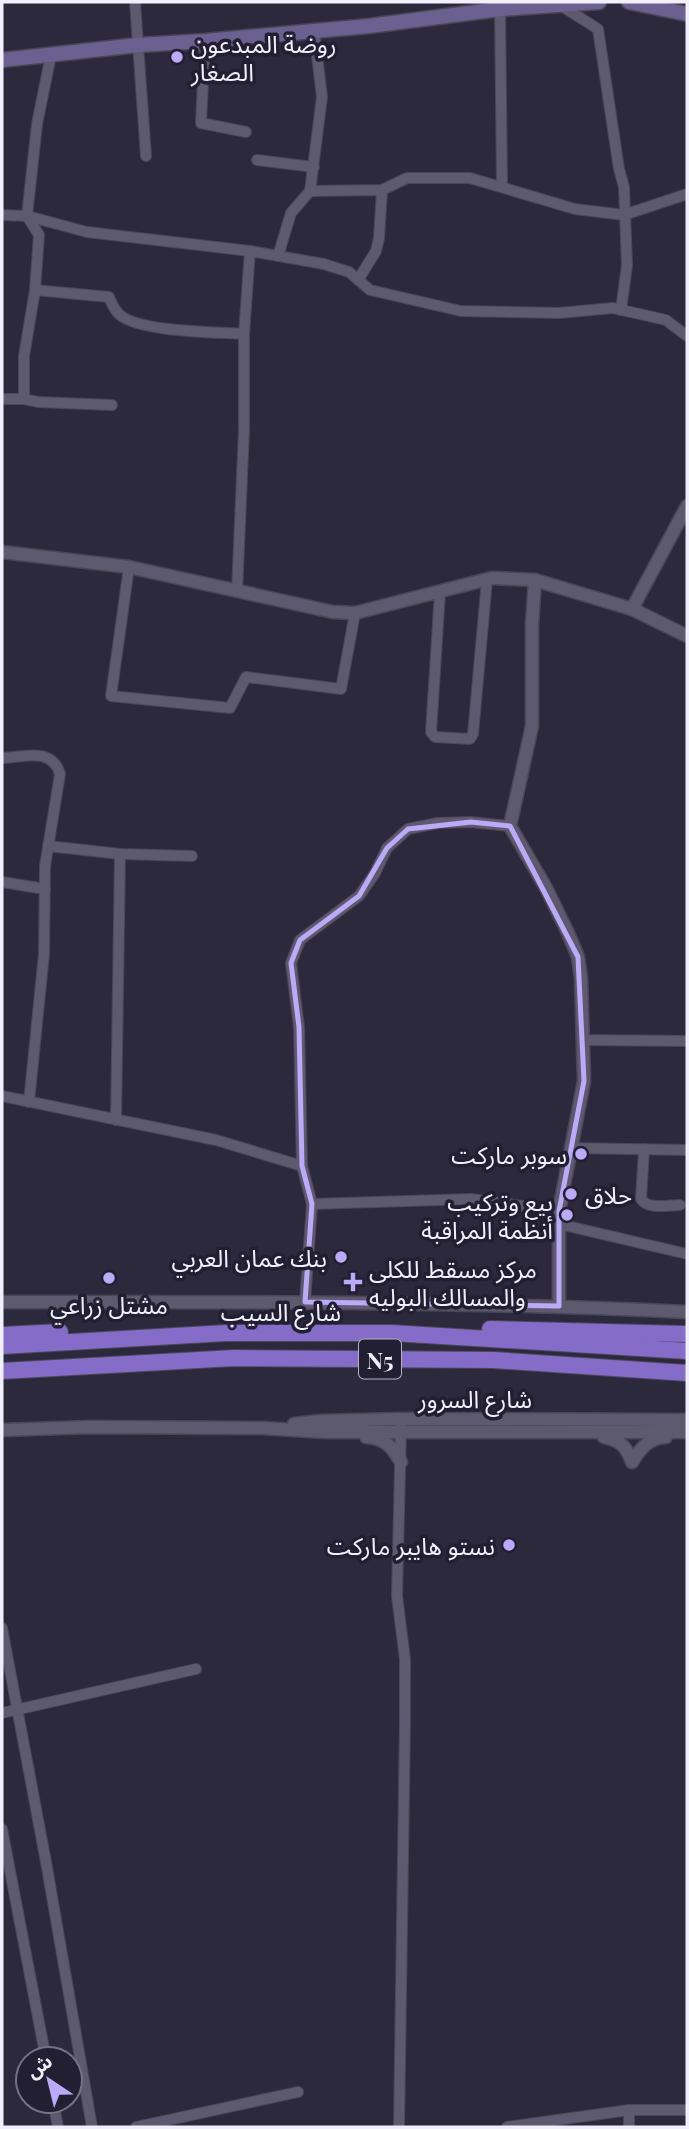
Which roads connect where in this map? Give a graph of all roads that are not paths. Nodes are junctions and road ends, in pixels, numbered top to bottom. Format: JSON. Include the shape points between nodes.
{"nodes":[{"id":1,"x":135,"y":2,"type":"edge"},
{"id":2,"x":599,"y":2,"type":"edge"},
{"id":3,"x":629,"y":2,"type":"edge"},
{"id":4,"x":684,"y":2,"type":"edge"},
{"id":5,"x":558,"y":5,"type":"junction"},
{"id":6,"x":687,"y":7,"type":"edge"},
{"id":7,"x":500,"y":9,"type":"junction"},
{"id":8,"x":687,"y":14,"type":"edge"},
{"id":9,"x":314,"y":31,"type":"junction"},
{"id":10,"x":205,"y":41,"type":"junction"},
{"id":11,"x":138,"y":45,"type":"junction"},
{"id":12,"x":51,"y":55,"type":"junction"},
{"id":13,"x":2,"y":61,"type":"edge"},
{"id":14,"x":246,"y":132,"type":"dead end"},
{"id":15,"x":146,"y":156,"type":"dead end"},
{"id":16,"x":257,"y":160,"type":"dead end"},
{"id":17,"x":314,"y":167,"type":"junction"},
{"id":18,"x":502,"y":186,"type":"junction"},
{"id":19,"x":382,"y":190,"type":"junction"},
{"id":20,"x":310,"y":191,"type":"junction"},
{"id":21,"x":687,"y":194,"type":"edge"},
{"id":22,"x":2,"y":215,"type":"edge"},
{"id":23,"x":624,"y":215,"type":"junction"},
{"id":24,"x":27,"y":216,"type":"junction"},
{"id":25,"x":250,"y":251,"type":"junction"},
{"id":26,"x":278,"y":256,"type":"junction"},
{"id":27,"x":358,"y":280,"type":"junction"},
{"id":28,"x":35,"y":290,"type":"junction"},
{"id":29,"x":621,"y":310,"type":"junction"},
{"id":30,"x":244,"y":334,"type":"junction"},
{"id":31,"x":687,"y":336,"type":"edge"},
{"id":32,"x":2,"y":399,"type":"edge"},
{"id":33,"x":24,"y":399,"type":"junction"},
{"id":34,"x":112,"y":405,"type":"dead end"},
{"id":35,"x":687,"y":506,"type":"edge"},
{"id":36,"x":2,"y":552,"type":"edge"},
{"id":37,"x":129,"y":568,"type":"junction"},
{"id":38,"x":486,"y":580,"type":"junction"},
{"id":39,"x":535,"y":580,"type":"junction"},
{"id":40,"x":237,"y":592,"type":"junction"},
{"id":41,"x":440,"y":592,"type":"junction"},
{"id":42,"x":632,"y":609,"type":"junction"},
{"id":43,"x":355,"y":613,"type":"junction"},
{"id":44,"x":687,"y":636,"type":"edge"},
{"id":45,"x":2,"y":758,"type":"edge"},
{"id":46,"x":510,"y":826,"type":"junction"},
{"id":47,"x":48,"y":846,"type":"junction"},
{"id":48,"x":120,"y":854,"type":"junction"},
{"id":49,"x":192,"y":856,"type":"dead end"},
{"id":50,"x":2,"y":882,"type":"edge"},
{"id":51,"x":45,"y":888,"type":"junction"},
{"id":52,"x":582,"y":1040,"type":"junction"},
{"id":53,"x":687,"y":1041,"type":"edge"},
{"id":54,"x":2,"y":1096,"type":"edge"},
{"id":55,"x":29,"y":1101,"type":"junction"},
{"id":56,"x":116,"y":1120,"type":"junction"},
{"id":57,"x":570,"y":1149,"type":"junction"},
{"id":58,"x":644,"y":1149,"type":"junction"},
{"id":59,"x":687,"y":1150,"type":"edge"},
{"id":60,"x":302,"y":1166,"type":"junction"},
{"id":61,"x":312,"y":1204,"type":"junction"},
{"id":62,"x":680,"y":1205,"type":"dead end"},
{"id":63,"x":559,"y":1218,"type":"junction"},
{"id":64,"x":687,"y":1254,"type":"edge"},
{"id":65,"x":2,"y":1302,"type":"edge"},
{"id":66,"x":305,"y":1302,"type":"junction"},
{"id":67,"x":687,"y":1304,"type":"edge"},
{"id":68,"x":559,"y":1306,"type":"junction"},
{"id":69,"x":579,"y":1307,"type":"junction"},
{"id":70,"x":687,"y":1312,"type":"edge"},
{"id":71,"x":226,"y":1333,"type":"junction"},
{"id":72,"x":392,"y":1333,"type":"junction"},
{"id":73,"x":687,"y":1334,"type":"edge"},
{"id":74,"x":2,"y":1335,"type":"edge"},
{"id":75,"x":2,"y":1346,"type":"edge"},
{"id":76,"x":687,"y":1351,"type":"edge"},
{"id":77,"x":72,"y":1367,"type":"junction"},
{"id":78,"x":2,"y":1371,"type":"edge"},
{"id":79,"x":687,"y":1373,"type":"edge"},
{"id":80,"x":2,"y":1381,"type":"edge"},
{"id":81,"x":401,"y":1425,"type":"junction"},
{"id":82,"x":262,"y":1428,"type":"junction"},
{"id":83,"x":687,"y":1428,"type":"edge"},
{"id":84,"x":2,"y":1430,"type":"edge"},
{"id":85,"x":475,"y":1431,"type":"junction"},
{"id":86,"x":325,"y":1432,"type":"junction"},
{"id":87,"x":401,"y":1462,"type":"junction"},
{"id":88,"x":2,"y":1628,"type":"edge"},
{"id":89,"x":196,"y":1668,"type":"dead end"},
{"id":90,"x":16,"y":1710,"type":"junction"},
{"id":91,"x":2,"y":1713,"type":"edge"},
{"id":92,"x":2,"y":1829,"type":"edge"},
{"id":93,"x":43,"y":2045,"type":"edge"},
{"id":94,"x":298,"y":2092,"type":"dead end"},
{"id":95,"x":629,"y":2110,"type":"junction"},
{"id":96,"x":687,"y":2110,"type":"edge"},
{"id":97,"x":92,"y":2127,"type":"edge"},
{"id":98,"x":136,"y":2127,"type":"edge"},
{"id":99,"x":399,"y":2127,"type":"edge"},
{"id":100,"x":507,"y":2127,"type":"edge"},
{"id":101,"x":629,"y":2127,"type":"edge"}],
"edges":[{"from":1,"to":11,"type":"street"},
{"from":2,"to":5,"type":"main road"},
{"from":3,"to":8,"type":"main road"},
{"from":4,"to":6,"type":"main road"},
{"from":5,"to":7,"type":"main road"},
{"from":5,"to":23,"type":"street","via":[[597,29],[624,187]]},
{"from":7,"to":9,"type":"main road"},
{"from":7,"to":18,"type":"street"},
{"from":9,"to":10,"type":"main road"},
{"from":9,"to":17,"type":"street","via":[[322,97]]},
{"from":10,"to":11,"type":"main road"},
{"from":10,"to":14,"type":"street","via":[[201,123]]},
{"from":11,"to":12,"type":"main road"},
{"from":11,"to":15,"type":"street"},
{"from":12,"to":13,"type":"main road"},
{"from":12,"to":24,"type":"street","via":[[37,124]]},
{"from":16,"to":17,"type":"street"},
{"from":17,"to":20,"type":"street"},
{"from":18,"to":19,"type":"street","via":[[470,178],[407,178]]},
{"from":18,"to":23,"type":"street","via":[[575,209]]},
{"from":19,"to":20,"type":"street"},
{"from":19,"to":27,"type":"street","via":[[376,251]]},
{"from":20,"to":26,"type":"street","via":[[291,213]]},
{"from":21,"to":23,"type":"street"},
{"from":22,"to":24,"type":"street"},
{"from":23,"to":29,"type":"street","via":[[627,265]]},
{"from":24,"to":25,"type":"street","via":[[87,232]]},
{"from":24,"to":28,"type":"street","via":[[39,235]]},
{"from":25,"to":26,"type":"street"},
{"from":25,"to":30,"type":"street"},
{"from":26,"to":27,"type":"street","via":[[324,264]]},
{"from":27,"to":29,"type":"street","via":[[370,290],[461,311]]},
{"from":28,"to":30,"type":"street","via":[[109,297],[122,317],[144,326]]},
{"from":28,"to":33,"type":"street","via":[[24,356]]},
{"from":29,"to":31,"type":"street","via":[[666,320]]},
{"from":30,"to":40,"type":"street"},
{"from":32,"to":33,"type":"street"},
{"from":33,"to":34,"type":"street"},
{"from":35,"to":42,"type":"street"},
{"from":36,"to":37,"type":"street"},
{"from":37,"to":40,"type":"street"},
{"from":37,"to":43,"type":"street","via":[[111,696],[230,708],[246,677],[341,689]]},
{"from":38,"to":39,"type":"street"},
{"from":38,"to":41,"type":"street"},
{"from":38,"to":41,"type":"street","via":[[470,739],[435,737],[431,732]]},
{"from":39,"to":42,"type":"street"},
{"from":39,"to":46,"type":"street","via":[[532,726]]},
{"from":40,"to":43,"type":"street"},
{"from":41,"to":43,"type":"street"},
{"from":42,"to":44,"type":"street"},
{"from":45,"to":47,"type":"street","via":[[42,756],[57,764],[60,774]]},
{"from":46,"to":52,"type":"street","via":[[547,888],[578,957]]},
{"from":46,"to":60,"type":"street","via":[[438,822],[408,829],[387,848],[359,897],[300,940],[291,963],[299,1027]]},
{"from":47,"to":48,"type":"street"},
{"from":47,"to":51,"type":"street"},
{"from":48,"to":49,"type":"street"},
{"from":48,"to":56,"type":"street"},
{"from":50,"to":51,"type":"street"},
{"from":51,"to":55,"type":"street","via":[[44,954]]},
{"from":52,"to":53,"type":"street"},
{"from":52,"to":57,"type":"street","via":[[584,1081]]},
{"from":54,"to":55,"type":"street"},
{"from":55,"to":56,"type":"street"},
{"from":56,"to":60,"type":"street","via":[[216,1140]]},
{"from":57,"to":58,"type":"street"},
{"from":57,"to":63,"type":"street"},
{"from":58,"to":59,"type":"street"},
{"from":58,"to":62,"type":"street","via":[[640,1199],[648,1206]]},
{"from":60,"to":61,"type":"street"},
{"from":61,"to":63,"type":"street","via":[[471,1199]]},
{"from":61,"to":66,"type":"street"},
{"from":63,"to":64,"type":"street"},
{"from":63,"to":68,"type":"street"},
{"from":65,"to":66,"type":"street"},
{"from":66,"to":68,"type":"street"},
{"from":67,"to":69,"type":"street"},
{"from":68,"to":69,"type":"street"},
{"from":69,"to":70,"type":"street"},
{"from":71,"to":72,"type":"highway","name":"شارع السيب","number":"N5"},
{"from":71,"to":74,"type":"highway"},
{"from":71,"to":75,"type":"highway","name":"شارع السيب","number":"N5"},
{"from":72,"to":73,"type":"highway","via":[[409,1327]]},
{"from":72,"to":76,"type":"highway","name":"شارع السيب","number":"N5"},
{"from":77,"to":78,"type":"highway","name":"شارع السيب","number":"N5"},
{"from":77,"to":79,"type":"highway","name":"شارع السيب","number":"N5","via":[[234,1358],[493,1360]]},
{"from":77,"to":80,"type":"highway"},
{"from":81,"to":82,"type":"street","name":"شارع السرور","via":[[320,1421]]},
{"from":81,"to":83,"type":"street","name":"شارع السرور"},
{"from":81,"to":85,"type":"street","name":"شارع السرور"},
{"from":81,"to":86,"type":"street","name":"شارع السرور"},
{"from":81,"to":87,"type":"street"},
{"from":82,"to":84,"type":"street","name":"شارع السرور"},
{"from":82,"to":86,"type":"street","name":"شارع السرور"},
{"from":83,"to":85,"type":"street","name":"شارع السرور"},
{"from":83,"to":85,"type":"street","via":[[675,1437],[648,1441],[632,1462],[626,1446],[604,1437],[488,1437]]},
{"from":86,"to":87,"type":"street","via":[[383,1440]]},
{"from":87,"to":99,"type":"street","via":[[397,1596],[405,1722]]},
{"from":88,"to":90,"type":"street"},
{"from":89,"to":90,"type":"street"},
{"from":90,"to":91,"type":"street"},
{"from":90,"to":97,"type":"street"},
{"from":92,"to":93,"type":"street"},
{"from":94,"to":98,"type":"street"},
{"from":95,"to":96,"type":"street"},
{"from":95,"to":100,"type":"street"},
{"from":95,"to":101,"type":"street"}]}
